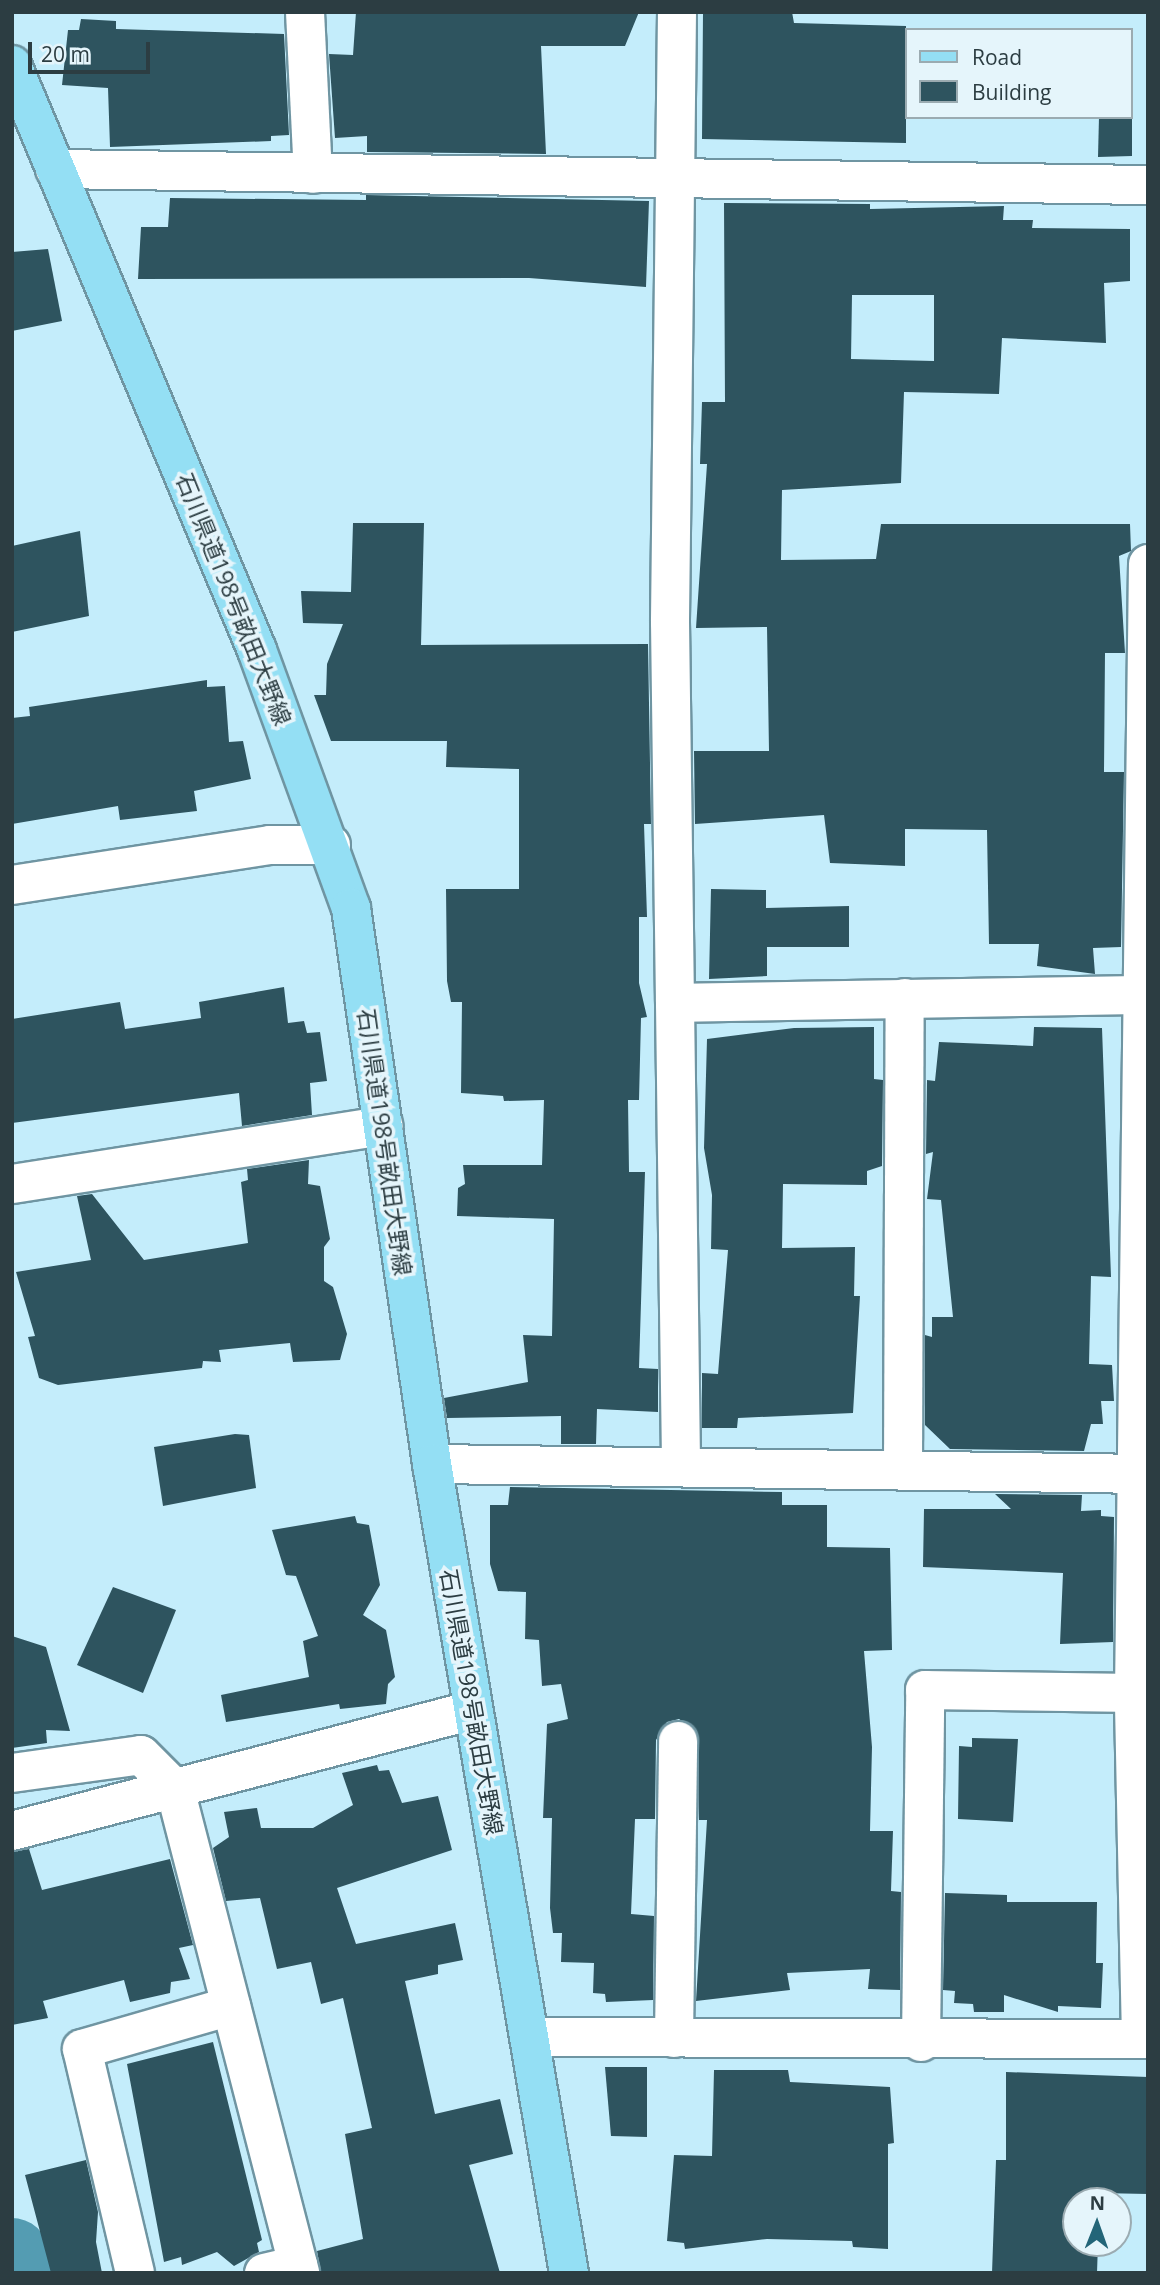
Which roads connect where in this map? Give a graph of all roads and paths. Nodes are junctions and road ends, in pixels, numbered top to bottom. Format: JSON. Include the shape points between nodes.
{"nodes":[{"id":1,"x":305,"y":12,"type":"edge"},
{"id":2,"x":677,"y":12,"type":"edge"},
{"id":3,"x":12,"y":65,"type":"edge"},
{"id":4,"x":55,"y":169,"type":"junction"},
{"id":5,"x":313,"y":174,"type":"junction"},
{"id":6,"x":675,"y":181,"type":"junction"},
{"id":7,"x":1148,"y":185,"type":"edge"},
{"id":8,"x":1148,"y":564,"type":"edge"},
{"id":9,"x":331,"y":845,"type":"junction"},
{"id":10,"x":12,"y":885,"type":"edge"},
{"id":11,"x":1144,"y":994,"type":"edge"},
{"id":12,"x":905,"y":998,"type":"junction"},
{"id":13,"x":675,"y":1003,"type":"junction"},
{"id":14,"x":383,"y":1126,"type":"junction"},
{"id":15,"x":12,"y":1184,"type":"edge"},
{"id":16,"x":1143,"y":1221,"type":"edge"},
{"id":17,"x":432,"y":1464,"type":"junction"},
{"id":18,"x":681,"y":1467,"type":"junction"},
{"id":19,"x":903,"y":1471,"type":"junction"},
{"id":20,"x":1142,"y":1474,"type":"edge"},
{"id":21,"x":1134,"y":1693,"type":"junction"},
{"id":22,"x":473,"y":1710,"type":"junction"},
{"id":23,"x":678,"y":1741,"type":"dead end"},
{"id":24,"x":12,"y":1773,"type":"edge"},
{"id":25,"x":175,"y":1788,"type":"junction"},
{"id":26,"x":12,"y":1831,"type":"edge"},
{"id":27,"x":231,"y":2006,"type":"junction"},
{"id":28,"x":531,"y":2036,"type":"junction"},
{"id":29,"x":674,"y":2038,"type":"junction"},
{"id":30,"x":1144,"y":2039,"type":"edge"},
{"id":31,"x":921,"y":2042,"type":"junction"},
{"id":32,"x":287,"y":2270,"type":"edge"},
{"id":33,"x":135,"y":2273,"type":"edge"},
{"id":34,"x":569,"y":2273,"type":"edge"}],
"edges":[{"from":1,"to":5,"type":"street"},
{"from":2,"to":6,"type":"street"},
{"from":3,"to":4,"type":"main road","name":"石川県道198号畝田大野線"},
{"from":4,"to":5,"type":"street"},
{"from":4,"to":9,"type":"main road","name":"石川県道198号畝田大野線","via":[[257,650]]},
{"from":5,"to":6,"type":"street"},
{"from":6,"to":7,"type":"street"},
{"from":6,"to":13,"type":"street","via":[[670,622]]},
{"from":8,"to":11,"type":"street"},
{"from":9,"to":10,"type":"street","via":[[271,845]]},
{"from":9,"to":14,"type":"main road","name":"石川県道198号畝田大野線","via":[[351,908]]},
{"from":11,"to":12,"type":"street"},
{"from":11,"to":16,"type":"street"},
{"from":12,"to":13,"type":"street"},
{"from":12,"to":19,"type":"street"},
{"from":13,"to":18,"type":"street"},
{"from":14,"to":15,"type":"street"},
{"from":14,"to":17,"type":"main road","name":"石川県道198号畝田大野線"},
{"from":16,"to":20,"type":"street"},
{"from":17,"to":18,"type":"street"},
{"from":17,"to":22,"type":"main road","name":"石川県道198号畝田大野線"},
{"from":18,"to":19,"type":"street"},
{"from":19,"to":20,"type":"street"},
{"from":20,"to":21,"type":"street"},
{"from":21,"to":30,"type":"street"},
{"from":21,"to":31,"type":"street","via":[[925,1690]]},
{"from":22,"to":25,"type":"street"},
{"from":22,"to":28,"type":"main road","name":"石川県道198号畝田大野線"},
{"from":23,"to":29,"type":"street"},
{"from":24,"to":25,"type":"street","via":[[141,1755]]},
{"from":25,"to":26,"type":"street"},
{"from":25,"to":27,"type":"street"},
{"from":27,"to":32,"type":"street"},
{"from":27,"to":33,"type":"street","via":[[82,2049]]},
{"from":28,"to":29,"type":"street"},
{"from":28,"to":34,"type":"main road","name":"石川県道198号畝田大野線"},
{"from":29,"to":31,"type":"street"},
{"from":30,"to":31,"type":"street"}]}
